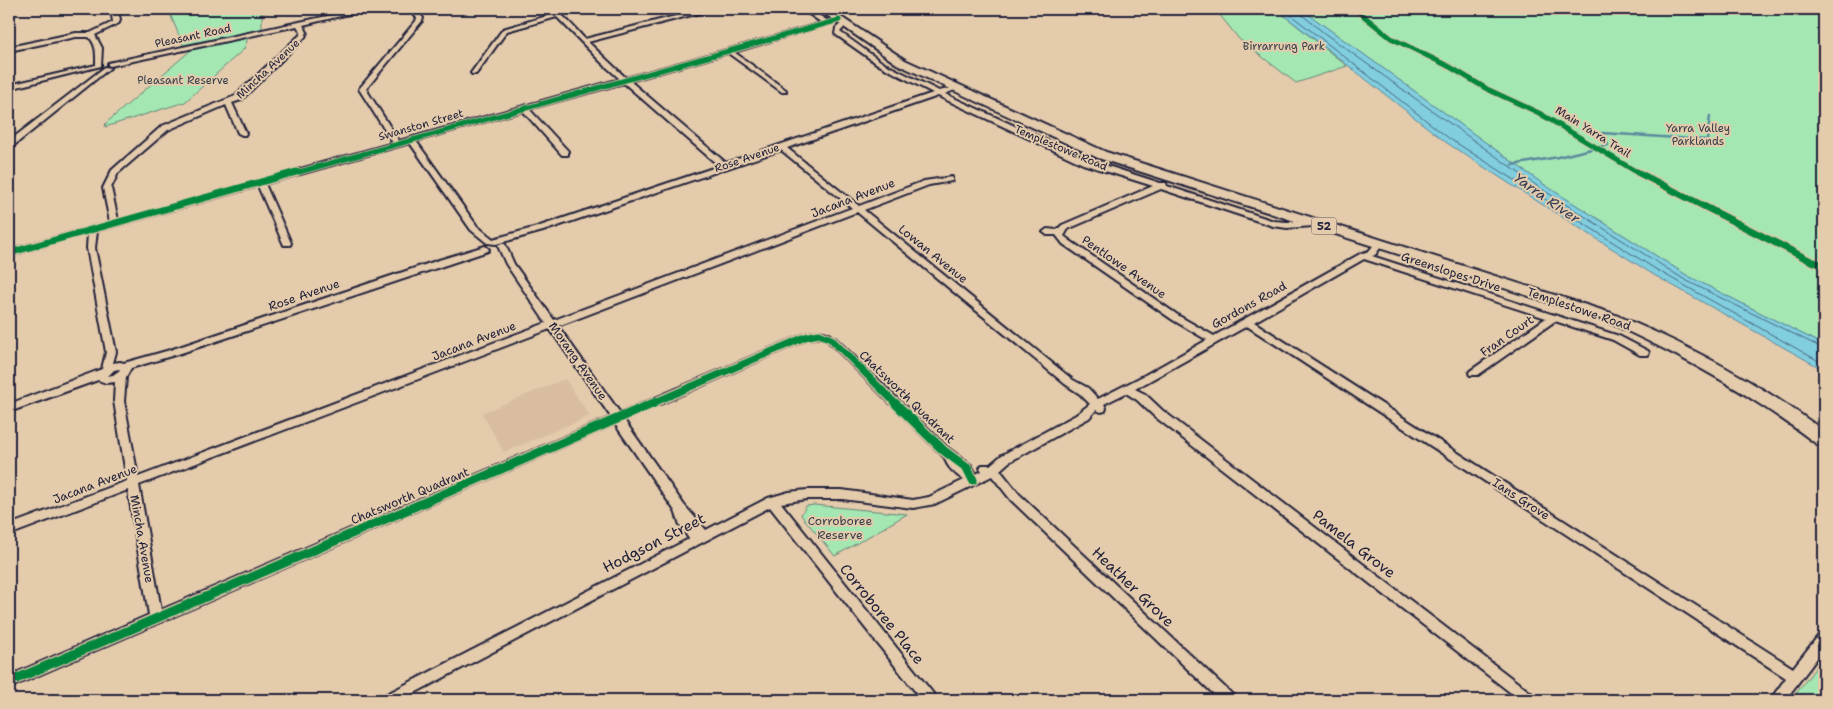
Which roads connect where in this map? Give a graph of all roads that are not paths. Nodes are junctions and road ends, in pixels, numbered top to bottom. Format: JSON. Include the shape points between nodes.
{"nodes":[{"id":1,"x":114,"y":9,"type":"edge"},
{"id":2,"x":367,"y":9,"type":"edge"},
{"id":3,"x":412,"y":9,"type":"edge"},
{"id":4,"x":552,"y":9,"type":"edge"},
{"id":5,"x":706,"y":9,"type":"edge"},
{"id":6,"x":805,"y":9,"type":"edge"},
{"id":7,"x":823,"y":9,"type":"edge"},
{"id":8,"x":559,"y":15,"type":"junction"},
{"id":9,"x":836,"y":22,"type":"junction"},
{"id":10,"x":299,"y":24,"type":"junction"},
{"id":11,"x":91,"y":35,"type":"junction"},
{"id":12,"x":584,"y":41,"type":"junction"},
{"id":13,"x":9,"y":49,"type":"edge"},
{"id":14,"x":729,"y":51,"type":"junction"},
{"id":15,"x":102,"y":67,"type":"junction"},
{"id":16,"x":474,"y":73,"type":"dead end"},
{"id":17,"x":93,"y":79,"type":"junction"},
{"id":18,"x":625,"y":80,"type":"junction"},
{"id":19,"x":9,"y":87,"type":"edge"},
{"id":20,"x":955,"y":88,"type":"junction"},
{"id":21,"x":784,"y":91,"type":"dead end"},
{"id":22,"x":940,"y":94,"type":"junction"},
{"id":23,"x":229,"y":103,"type":"junction"},
{"id":24,"x":524,"y":108,"type":"junction"},
{"id":25,"x":242,"y":133,"type":"dead end"},
{"id":26,"x":23,"y":134,"type":"junction"},
{"id":27,"x":9,"y":137,"type":"edge"},
{"id":28,"x":412,"y":140,"type":"junction"},
{"id":29,"x":397,"y":144,"type":"junction"},
{"id":30,"x":9,"y":145,"type":"edge"},
{"id":31,"x":782,"y":147,"type":"junction"},
{"id":32,"x":565,"y":153,"type":"dead end"},
{"id":33,"x":724,"y":166,"type":"junction"},
{"id":34,"x":949,"y":179,"type":"dead end"},
{"id":35,"x":260,"y":182,"type":"junction"},
{"id":36,"x":1165,"y":182,"type":"junction"},
{"id":37,"x":858,"y":209,"type":"junction"},
{"id":38,"x":114,"y":223,"type":"junction"},
{"id":39,"x":92,"y":229,"type":"junction"},
{"id":40,"x":83,"y":232,"type":"junction"},
{"id":41,"x":1047,"y":232,"type":"dead end"},
{"id":42,"x":1061,"y":233,"type":"junction"},
{"id":43,"x":1373,"y":242,"type":"junction"},
{"id":44,"x":287,"y":243,"type":"dead end"},
{"id":45,"x":491,"y":245,"type":"junction"},
{"id":46,"x":91,"y":248,"type":"junction"},
{"id":47,"x":9,"y":253,"type":"edge"},
{"id":48,"x":1363,"y":256,"type":"junction"},
{"id":49,"x":1553,"y":318,"type":"junction"},
{"id":50,"x":1248,"y":322,"type":"junction"},
{"id":51,"x":552,"y":324,"type":"junction"},
{"id":52,"x":1210,"y":342,"type":"junction"},
{"id":53,"x":111,"y":352,"type":"junction"},
{"id":54,"x":1644,"y":353,"type":"dead end"},
{"id":55,"x":123,"y":370,"type":"junction"},
{"id":56,"x":1474,"y":373,"type":"dead end"},
{"id":57,"x":106,"y":376,"type":"junction"},
{"id":58,"x":1129,"y":390,"type":"junction"},
{"id":59,"x":119,"y":401,"type":"junction"},
{"id":60,"x":1098,"y":405,"type":"junction"},
{"id":61,"x":9,"y":408,"type":"edge"},
{"id":62,"x":618,"y":418,"type":"junction"},
{"id":63,"x":1824,"y":440,"type":"edge"},
{"id":64,"x":988,"y":471,"type":"junction"},
{"id":65,"x":971,"y":478,"type":"junction"},
{"id":66,"x":133,"y":483,"type":"junction"},
{"id":67,"x":772,"y":502,"type":"junction"},
{"id":68,"x":9,"y":530,"type":"edge"},
{"id":69,"x":700,"y":538,"type":"junction"},
{"id":70,"x":156,"y":618,"type":"junction"},
{"id":71,"x":1824,"y":639,"type":"edge"},
{"id":72,"x":1795,"y":677,"type":"junction"},
{"id":73,"x":9,"y":682,"type":"edge"},
{"id":74,"x":388,"y":700,"type":"edge"},
{"id":75,"x":930,"y":700,"type":"edge"},
{"id":76,"x":1229,"y":700,"type":"edge"},
{"id":77,"x":1530,"y":700,"type":"edge"},
{"id":78,"x":1777,"y":700,"type":"edge"}],
"edges":[{"from":1,"to":11,"type":"street","via":[[116,22]]},
{"from":2,"to":10,"type":"street","name":"Pleasant Road"},
{"from":3,"to":29,"type":"street","via":[[419,21],[362,89]]},
{"from":4,"to":8,"type":"street"},
{"from":5,"to":12,"type":"street"},
{"from":6,"to":9,"type":"street","name":"Templestowe Road"},
{"from":7,"to":9,"type":"main road","name":"Templestowe Road","number":"52"},
{"from":8,"to":12,"type":"street"},
{"from":8,"to":16,"type":"street","via":[[505,30]]},
{"from":9,"to":14,"type":"street","name":"Swanston Street"},
{"from":9,"to":20,"type":"main road","name":"Templestowe Road","number":"52","via":[[901,62]]},
{"from":9,"to":22,"type":"street","name":"Templestowe Road","via":[[837,32],[881,64]]},
{"from":10,"to":15,"type":"street","name":"Pleasant Road"},
{"from":10,"to":23,"type":"street","name":"Mincha Avenue","via":[[304,34],[301,39],[242,96]]},
{"from":11,"to":13,"type":"street","via":[[76,35]]},
{"from":11,"to":15,"type":"street","via":[[96,37]]},
{"from":12,"to":18,"type":"street"},
{"from":14,"to":18,"type":"street","name":"Swanston Street"},
{"from":14,"to":21,"type":"street"},
{"from":15,"to":17,"type":"street"},
{"from":15,"to":17,"type":"street"},
{"from":15,"to":19,"type":"street","name":"Pleasant Road"},
{"from":17,"to":26,"type":"street"},
{"from":18,"to":24,"type":"street","name":"Swanston Street"},
{"from":18,"to":33,"type":"street"},
{"from":20,"to":22,"type":"street","name":"Rose Avenue"},
{"from":20,"to":36,"type":"main road","name":"Templestowe Road","number":"52"},
{"from":22,"to":31,"type":"street","name":"Rose Avenue"},
{"from":22,"to":36,"type":"street","name":"Templestowe Road","via":[[1086,162]]},
{"from":23,"to":25,"type":"street"},
{"from":23,"to":38,"type":"street","name":"Mincha Avenue","via":[[165,128],[115,172],[107,188]]},
{"from":24,"to":28,"type":"street","name":"Swanston Street"},
{"from":24,"to":32,"type":"street"},
{"from":26,"to":27,"type":"street"},
{"from":26,"to":30,"type":"street"},
{"from":28,"to":29,"type":"street","name":"Swanston Street"},
{"from":28,"to":45,"type":"street","name":"Morang Avenue","via":[[474,228]]},
{"from":29,"to":35,"type":"street","name":"Swanston Street"},
{"from":31,"to":33,"type":"street","name":"Rose Avenue"},
{"from":31,"to":37,"type":"street","name":"Lowan Avenue"},
{"from":33,"to":45,"type":"street","name":"Rose Avenue"},
{"from":34,"to":37,"type":"street","name":"Jacana Avenue","via":[[927,183]]},
{"from":35,"to":38,"type":"street","name":"Swanston Street"},
{"from":35,"to":44,"type":"street"},
{"from":36,"to":42,"type":"street","name":"Pentlowe Avenue","via":[[1065,227]]},
{"from":36,"to":43,"type":"main road","name":"Templestowe Road","number":"52"},
{"from":37,"to":51,"type":"street","name":"Jacana Avenue"},
{"from":37,"to":60,"type":"street","name":"Lowan Avenue","via":[[1080,394]]},
{"from":38,"to":39,"type":"street","name":"Swanston Street"},
{"from":39,"to":40,"type":"street","name":"Swanston Street"},
{"from":39,"to":46,"type":"street"},
{"from":40,"to":46,"type":"street"},
{"from":40,"to":47,"type":"street","name":"Swanston Street"},
{"from":41,"to":42,"type":"street"},
{"from":42,"to":52,"type":"street","name":"Pentlowe Avenue","via":[[1066,242]]},
{"from":43,"to":48,"type":"street","name":"Gordons Road","via":[[1372,253]]},
{"from":43,"to":63,"type":"main road","name":"Templestowe Road","number":"52","via":[[1606,316],[1655,336],[1752,388]]},
{"from":45,"to":51,"type":"street","name":"Morang Avenue","via":[[510,264]]},
{"from":45,"to":55,"type":"street","name":"Rose Avenue"},
{"from":46,"to":53,"type":"street"},
{"from":48,"to":49,"type":"street","name":"Greenslopes Drive"},
{"from":48,"to":50,"type":"street","name":"Gordons Road"},
{"from":49,"to":54,"type":"street","name":"Greenslopes Drive","via":[[1616,338]]},
{"from":49,"to":56,"type":"street","name":"Fran Court"},
{"from":50,"to":52,"type":"street","name":"Gordons Road"},
{"from":50,"to":72,"type":"street","name":"Ians Grove"},
{"from":51,"to":62,"type":"street","name":"Morang Avenue"},
{"from":51,"to":66,"type":"street","name":"Jacana Avenue"},
{"from":52,"to":58,"type":"street","name":"Gordons Road"},
{"from":53,"to":55,"type":"street"},
{"from":53,"to":57,"type":"street"},
{"from":55,"to":57,"type":"street","name":"Rose Avenue"},
{"from":55,"to":59,"type":"street","name":"Mincha Avenue"},
{"from":57,"to":59,"type":"street","name":"Mincha Avenue"},
{"from":57,"to":61,"type":"street"},
{"from":58,"to":60,"type":"street","name":"Gordons Road"},
{"from":58,"to":77,"type":"street","name":"Pamela Grove","via":[[1135,398]]},
{"from":59,"to":66,"type":"street","name":"Mincha Avenue"},
{"from":60,"to":64,"type":"street","name":"Gordons Road"},
{"from":62,"to":65,"type":"street","name":"Chatsworth Quadrant","via":[[822,330],[943,450],[960,472]]},
{"from":62,"to":69,"type":"street","name":"Morang Avenue","via":[[680,508],[686,525]]},
{"from":62,"to":70,"type":"street","name":"Chatsworth Quadrant"},
{"from":64,"to":65,"type":"street","name":"Hodgson Street"},
{"from":64,"to":76,"type":"street","name":"Heather Grove","via":[[1000,486],[1015,496]]},
{"from":65,"to":67,"type":"street","name":"Hodgson Street","via":[[931,501],[920,503],[819,493]]},
{"from":66,"to":68,"type":"street","name":"Jacana Avenue"},
{"from":66,"to":70,"type":"street","name":"Mincha Avenue"},
{"from":67,"to":69,"type":"street","name":"Hodgson Street"},
{"from":67,"to":75,"type":"street","name":"Corroboree Place"},
{"from":69,"to":74,"type":"street","name":"Hodgson Street"},
{"from":70,"to":73,"type":"street","name":"Chatsworth Quadrant"},
{"from":71,"to":72,"type":"street"},
{"from":72,"to":78,"type":"street"}]}
